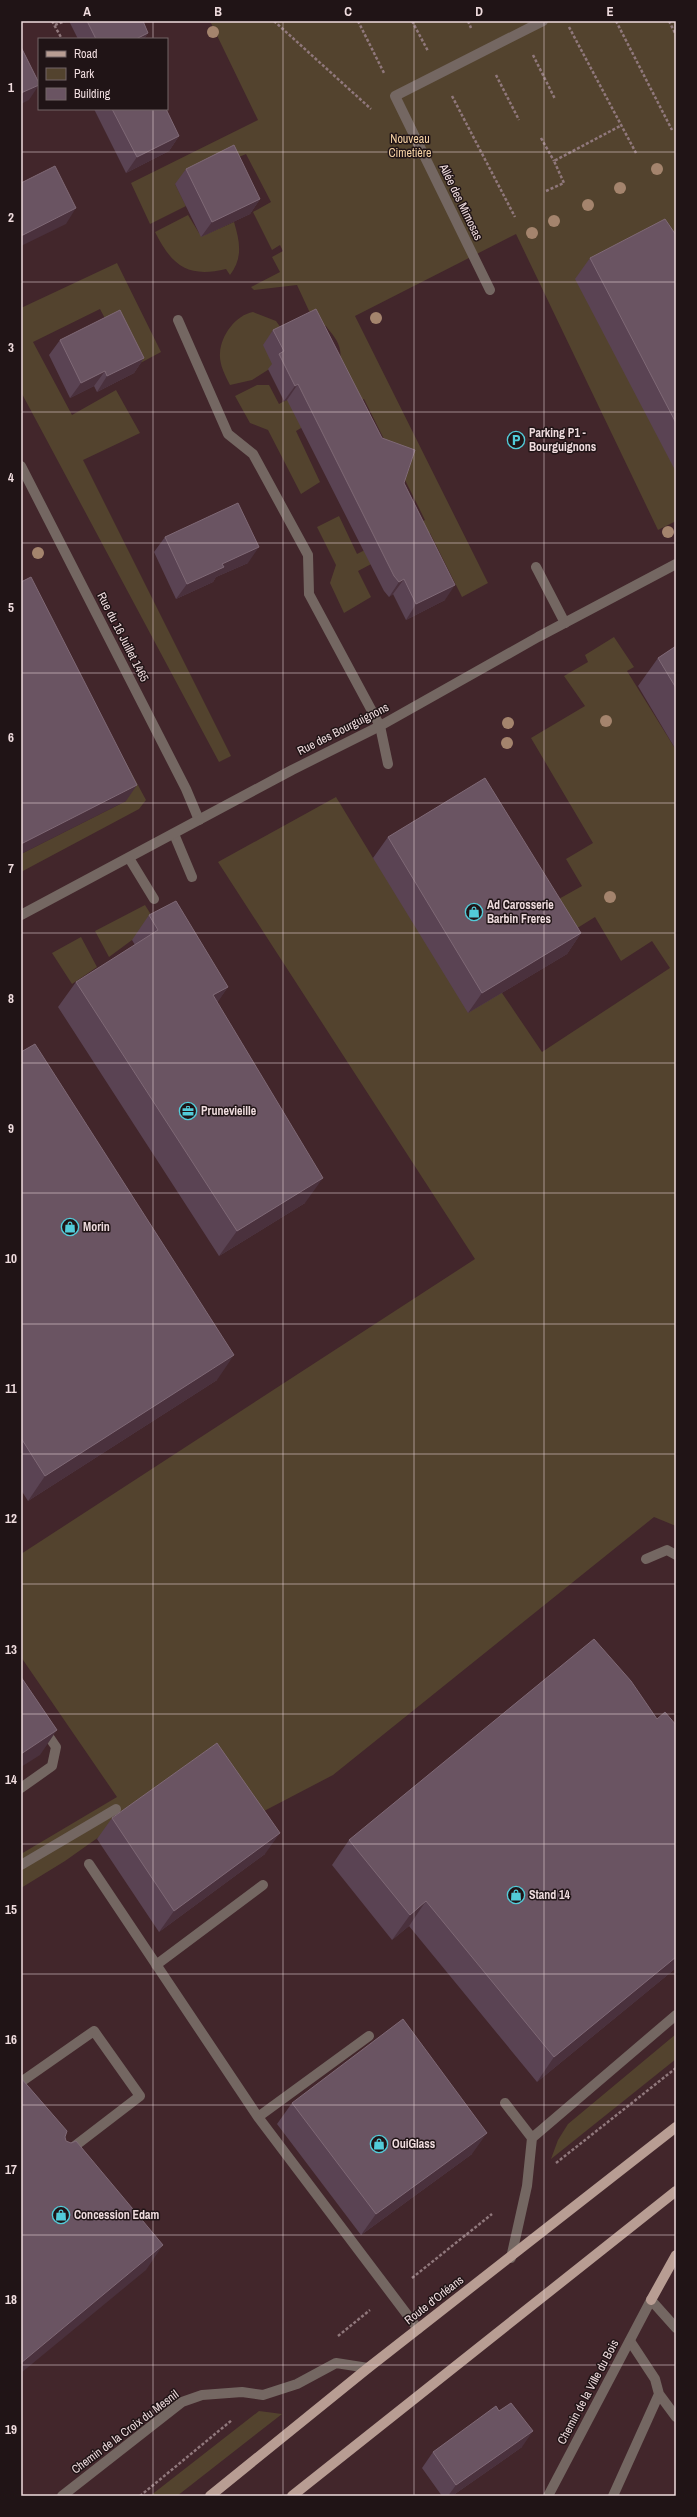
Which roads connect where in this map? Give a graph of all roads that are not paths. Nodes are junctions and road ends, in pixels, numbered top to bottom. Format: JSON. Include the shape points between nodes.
{"nodes":[{"id":1,"x":543,"y":21,"type":"edge"},
{"id":2,"x":490,"y":290,"type":"dead end"},
{"id":3,"x":178,"y":320,"type":"dead end"},
{"id":4,"x":21,"y":466,"type":"edge"},
{"id":5,"x":676,"y":564,"type":"edge"},
{"id":6,"x":536,"y":567,"type":"dead end"},
{"id":7,"x":565,"y":623,"type":"junction"},
{"id":8,"x":380,"y":726,"type":"junction"},
{"id":9,"x":388,"y":764,"type":"dead end"},
{"id":10,"x":199,"y":820,"type":"junction"},
{"id":11,"x":174,"y":834,"type":"junction"},
{"id":12,"x":129,"y":858,"type":"junction"},
{"id":13,"x":192,"y":876,"type":"dead end"},
{"id":14,"x":154,"y":899,"type":"dead end"},
{"id":15,"x":21,"y":915,"type":"edge"},
{"id":16,"x":676,"y":1555,"type":"edge"},
{"id":17,"x":646,"y":1559,"type":"dead end"},
{"id":18,"x":38,"y":1721,"type":"edge"},
{"id":19,"x":21,"y":1788,"type":"edge"},
{"id":20,"x":116,"y":1809,"type":"dead end"},
{"id":21,"x":89,"y":1864,"type":"dead end"},
{"id":22,"x":21,"y":1865,"type":"edge"},
{"id":23,"x":263,"y":1885,"type":"dead end"},
{"id":24,"x":156,"y":1965,"type":"junction"},
{"id":25,"x":676,"y":2014,"type":"edge"},
{"id":26,"x":369,"y":2036,"type":"dead end"},
{"id":27,"x":21,"y":2082,"type":"edge"},
{"id":28,"x":505,"y":2103,"type":"dead end"},
{"id":29,"x":258,"y":2117,"type":"junction"},
{"id":30,"x":676,"y":2127,"type":"edge"},
{"id":31,"x":532,"y":2138,"type":"junction"},
{"id":32,"x":60,"y":2156,"type":"edge"},
{"id":33,"x":676,"y":2191,"type":"edge"},
{"id":34,"x":676,"y":2255,"type":"edge"},
{"id":35,"x":511,"y":2258,"type":"junction"},
{"id":36,"x":651,"y":2300,"type":"junction"},
{"id":37,"x":676,"y":2328,"type":"edge"},
{"id":38,"x":418,"y":2329,"type":"junction"},
{"id":39,"x":630,"y":2341,"type":"junction"},
{"id":40,"x":368,"y":2368,"type":"junction"},
{"id":41,"x":658,"y":2394,"type":"junction"},
{"id":42,"x":676,"y":2417,"type":"edge"},
{"id":43,"x":62,"y":2496,"type":"edge"},
{"id":44,"x":210,"y":2496,"type":"edge"},
{"id":45,"x":292,"y":2496,"type":"edge"},
{"id":46,"x":548,"y":2496,"type":"edge"},
{"id":47,"x":613,"y":2496,"type":"edge"}],
"edges":[{"from":1,"to":2,"type":"street","name":"Allée des Mimosas","via":[[395,96]]},
{"from":3,"to":8,"type":"street","via":[[228,434],[253,454],[308,555],[309,594]]},
{"from":4,"to":10,"type":"street","name":"Rue du 16 Juillet 1465"},
{"from":5,"to":7,"type":"street","name":"Rue des Bourguignons"},
{"from":6,"to":7,"type":"street"},
{"from":7,"to":8,"type":"street","name":"Rue des Bourguignons"},
{"from":8,"to":9,"type":"street"},
{"from":8,"to":10,"type":"street","name":"Rue des Bourguignons"},
{"from":10,"to":11,"type":"street","name":"Rue des Bourguignons"},
{"from":11,"to":12,"type":"street","name":"Rue des Bourguignons"},
{"from":11,"to":13,"type":"street"},
{"from":12,"to":14,"type":"street"},
{"from":12,"to":15,"type":"street","name":"Rue des Bourguignons"},
{"from":16,"to":17,"type":"street","via":[[667,1550]]},
{"from":18,"to":19,"type":"street","via":[[56,1747],[52,1766]]},
{"from":20,"to":22,"type":"street"},
{"from":21,"to":24,"type":"street"},
{"from":23,"to":24,"type":"street"},
{"from":24,"to":29,"type":"street"},
{"from":25,"to":31,"type":"street"},
{"from":26,"to":29,"type":"street"},
{"from":27,"to":32,"type":"street","via":[[94,2031],[140,2096]]},
{"from":28,"to":31,"type":"street"},
{"from":29,"to":38,"type":"street"},
{"from":30,"to":35,"type":"main road","name":"Route d'Orléans"},
{"from":31,"to":35,"type":"street","via":[[527,2186]]},
{"from":33,"to":45,"type":"main road"},
{"from":34,"to":36,"type":"main road"},
{"from":35,"to":38,"type":"main road","name":"Route d'Orléans"},
{"from":36,"to":37,"type":"street"},
{"from":36,"to":39,"type":"street","name":"Chemin de la Ville du Bois"},
{"from":38,"to":40,"type":"main road","name":"Route d'Orléans"},
{"from":39,"to":41,"type":"street","via":[[655,2379]]},
{"from":39,"to":46,"type":"street","name":"Chemin de la Ville du Bois"},
{"from":40,"to":43,"type":"street","name":"Chemin de la Croix du Mesnil","via":[[336,2363],[297,2384],[263,2395],[242,2392],[210,2395],[182,2402]]},
{"from":40,"to":44,"type":"main road","name":"Route d'Orléans"},
{"from":41,"to":42,"type":"street"},
{"from":41,"to":47,"type":"street"}]}
